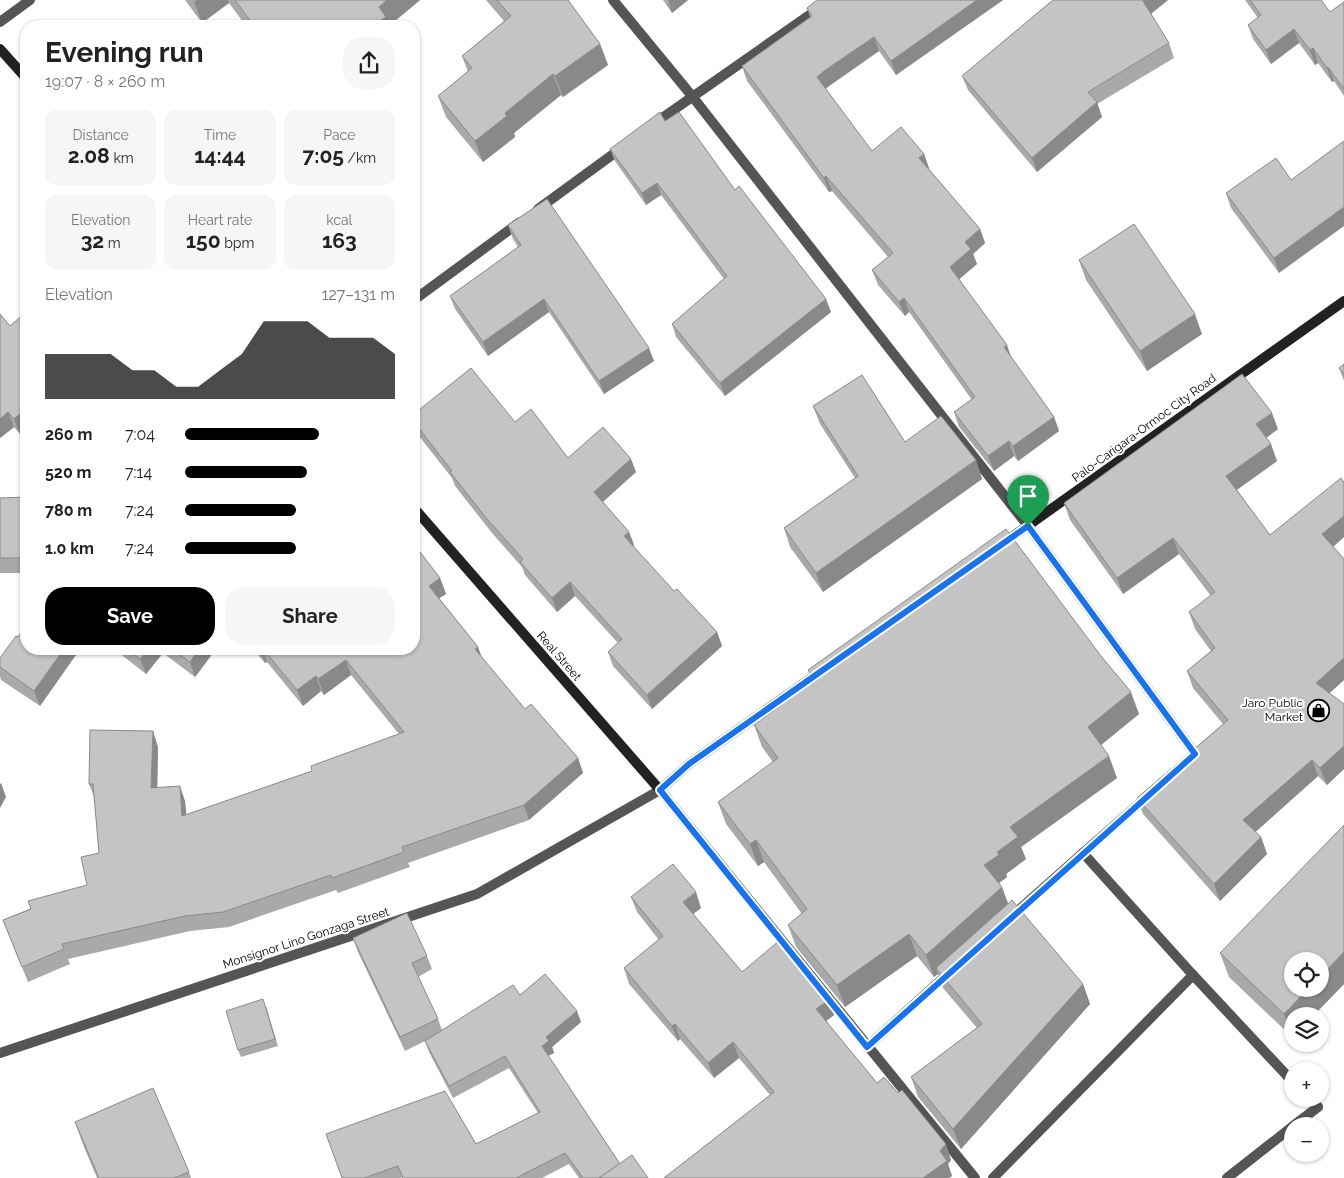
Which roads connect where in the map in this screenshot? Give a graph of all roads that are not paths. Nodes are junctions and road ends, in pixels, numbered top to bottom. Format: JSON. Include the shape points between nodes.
{"nodes":[{"id":1,"x":30,"y":0,"type":"edge"},
{"id":2,"x":613,"y":0,"type":"edge"},
{"id":3,"x":831,"y":0,"type":"edge"},
{"id":4,"x":0,"y":22,"type":"edge"},
{"id":5,"x":0,"y":49,"type":"edge"},
{"id":6,"x":20,"y":71,"type":"edge"},
{"id":7,"x":692,"y":96,"type":"junction"},
{"id":8,"x":644,"y":131,"type":"edge"},
{"id":9,"x":628,"y":143,"type":"edge"},
{"id":10,"x":420,"y":296,"type":"edge"},
{"id":11,"x":1344,"y":300,"type":"edge"},
{"id":12,"x":420,"y":515,"type":"edge"},
{"id":13,"x":1028,"y":526,"type":"junction"},
{"id":14,"x":996,"y":549,"type":"edge"},
{"id":15,"x":826,"y":668,"type":"edge"},
{"id":16,"x":1180,"y":768,"type":"edge"},
{"id":17,"x":1158,"y":787,"type":"edge"},
{"id":18,"x":660,"y":790,"type":"junction"},
{"id":19,"x":1083,"y":853,"type":"junction"},
{"id":20,"x":1001,"y":926,"type":"edge"},
{"id":21,"x":956,"y":967,"type":"edge"},
{"id":22,"x":1193,"y":975,"type":"junction"},
{"id":23,"x":867,"y":1047,"type":"junction"},
{"id":24,"x":0,"y":1053,"type":"edge"},
{"id":25,"x":1284,"y":1072,"type":"edge"},
{"id":26,"x":1317,"y":1107,"type":"edge"},
{"id":27,"x":1306,"y":1117,"type":"edge"},
{"id":28,"x":1284,"y":1134,"type":"edge"},
{"id":29,"x":975,"y":1178,"type":"edge"},
{"id":30,"x":993,"y":1178,"type":"edge"},
{"id":31,"x":1227,"y":1178,"type":"edge"}],
"edges":[{"from":1,"to":4,"type":"street"},
{"from":2,"to":7,"type":"street"},
{"from":3,"to":7,"type":"street"},
{"from":5,"to":6,"type":"main road"},
{"from":7,"to":8,"type":"street"},
{"from":7,"to":13,"type":"street"},
{"from":9,"to":10,"type":"street"},
{"from":11,"to":13,"type":"main road","name":"Palo-Carigara-Ormoc City Road"},
{"from":12,"to":18,"type":"main road","name":"Real Street"},
{"from":13,"to":14,"type":"main road","name":"Palo-Carigara-Ormoc City Road"},
{"from":13,"to":16,"type":"street","via":[[1195,754]]},
{"from":15,"to":18,"type":"main road","via":[[689,764]]},
{"from":17,"to":19,"type":"street"},
{"from":18,"to":23,"type":"street"},
{"from":18,"to":24,"type":"street","name":"Monsignor Lino Gonzaga Street","via":[[477,894]]},
{"from":19,"to":20,"type":"street"},
{"from":19,"to":22,"type":"street"},
{"from":21,"to":23,"type":"street"},
{"from":22,"to":25,"type":"street"},
{"from":22,"to":30,"type":"street"},
{"from":23,"to":29,"type":"street"},
{"from":26,"to":27,"type":"street"},
{"from":28,"to":31,"type":"street"}]}
